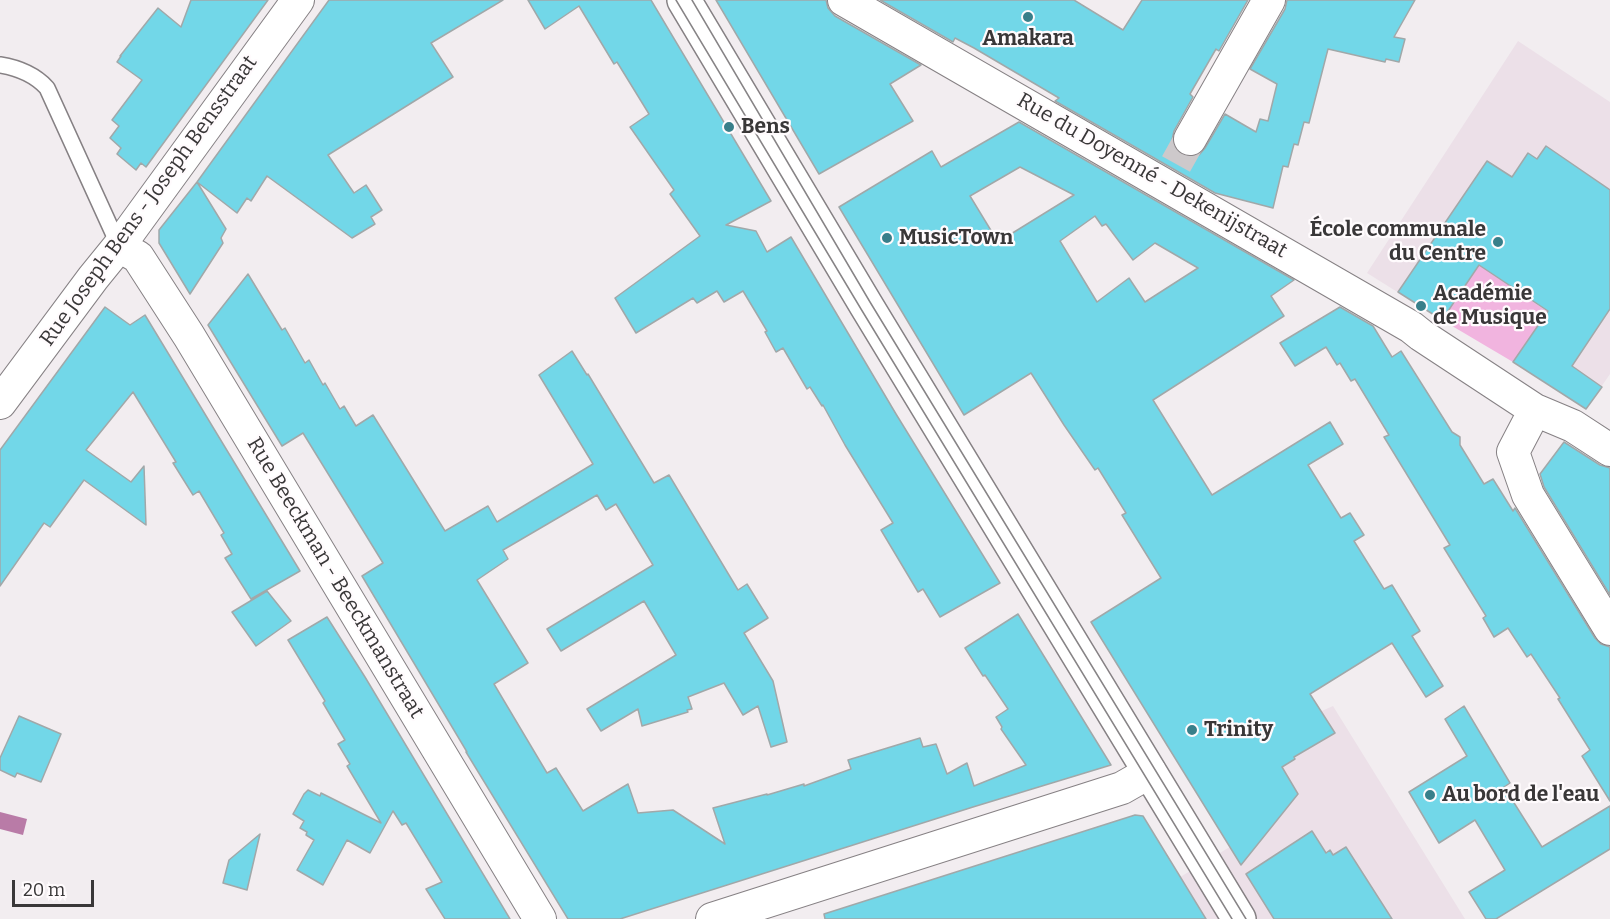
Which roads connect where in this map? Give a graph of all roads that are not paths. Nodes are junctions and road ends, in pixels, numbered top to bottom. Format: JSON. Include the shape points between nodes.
{"nodes":[{"id":1,"x":298,"y":0,"type":"edge"},
{"id":2,"x":684,"y":0,"type":"edge"},
{"id":3,"x":844,"y":0,"type":"edge"},
{"id":4,"x":1269,"y":0,"type":"edge"},
{"id":5,"x":0,"y":64,"type":"edge"},
{"id":6,"x":1177,"y":162,"type":"junction"},
{"id":7,"x":119,"y":246,"type":"junction"},
{"id":8,"x":0,"y":402,"type":"edge"},
{"id":9,"x":1535,"y":410,"type":"junction"},
{"id":10,"x":1610,"y":450,"type":"edge"},
{"id":11,"x":1610,"y":629,"type":"edge"},
{"id":12,"x":1150,"y":772,"type":"junction"},
{"id":13,"x":540,"y":919,"type":"edge"},
{"id":14,"x":712,"y":919,"type":"edge"},
{"id":15,"x":1239,"y":919,"type":"edge"}],
"edges":[{"from":1,"to":7,"type":"street","name":"Rue Joseph Bens - Joseph Bensstraat"},
{"from":2,"to":12,"type":"main road"},
{"from":3,"to":6,"type":"street","name":"Rue du Doyenné - Dekenijstraat"},
{"from":4,"to":6,"type":"street"},
{"from":5,"to":7,"type":"lane","via":[[21,69],[47,88]]},
{"from":6,"to":9,"type":"street","name":"Rue du Doyenné - Dekenijstraat","via":[[1421,335]]},
{"from":7,"to":8,"type":"street","name":"Rue Joseph Bens - Joseph Bensstraat"},
{"from":7,"to":13,"type":"street","name":"Rue Beeckman - Beeckmanstraat","via":[[138,257],[189,336]]},
{"from":9,"to":10,"type":"street","name":"Rue du Doyenné - Dekenijstraat","via":[[1573,426]]},
{"from":9,"to":11,"type":"street","via":[[1512,452],[1528,495]]},
{"from":12,"to":14,"type":"street","via":[[1122,788]]},
{"from":12,"to":15,"type":"main road"}]}
